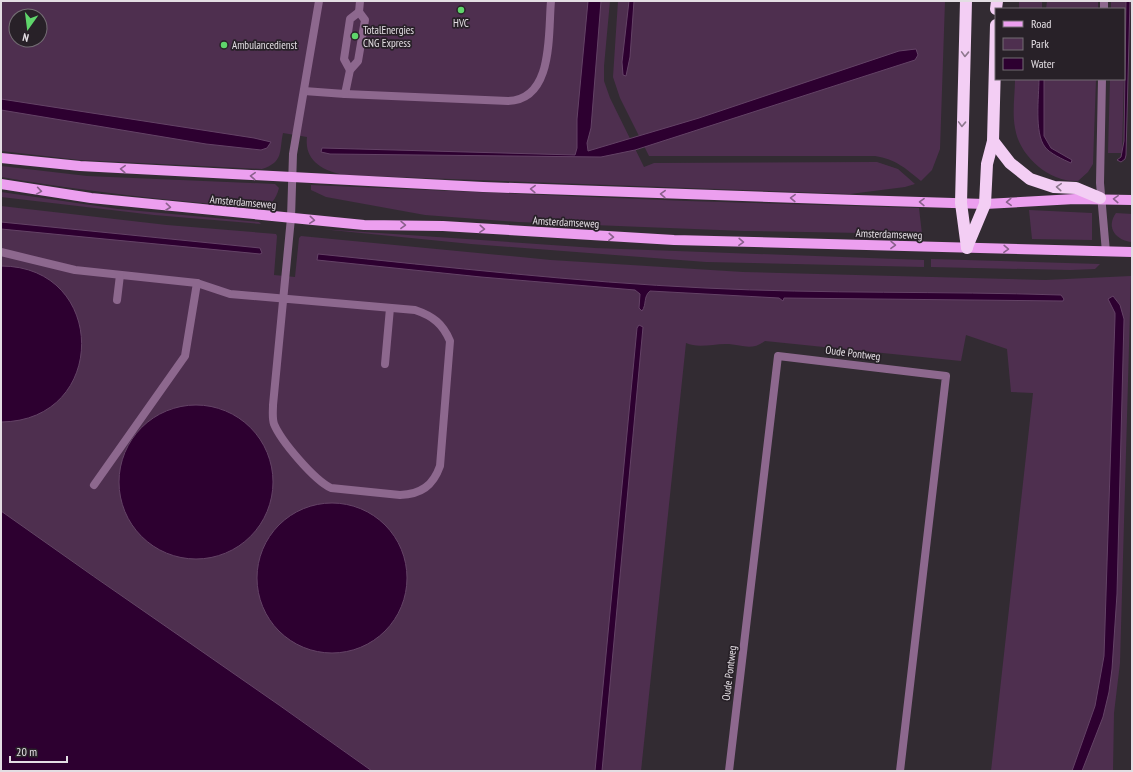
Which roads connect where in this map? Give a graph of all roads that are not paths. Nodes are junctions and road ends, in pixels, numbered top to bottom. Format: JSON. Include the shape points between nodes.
{"nodes":[{"id":1,"x":319,"y":1,"type":"edge"},
{"id":2,"x":360,"y":1,"type":"edge"},
{"id":3,"x":551,"y":1,"type":"edge"},
{"id":4,"x":966,"y":1,"type":"edge"},
{"id":5,"x":359,"y":12,"type":"junction"},
{"id":6,"x":995,"y":63,"type":"edge"},
{"id":7,"x":350,"y":70,"type":"junction"},
{"id":8,"x":1102,"y":80,"type":"edge"},
{"id":9,"x":304,"y":91,"type":"junction"},
{"id":10,"x":346,"y":94,"type":"junction"},
{"id":11,"x":993,"y":141,"type":"junction"},
{"id":12,"x":1,"y":158,"type":"edge"},
{"id":13,"x":292,"y":178,"type":"junction"},
{"id":14,"x":1,"y":184,"type":"edge"},
{"id":15,"x":1100,"y":198,"type":"junction"},
{"id":16,"x":1132,"y":200,"type":"edge"},
{"id":17,"x":962,"y":203,"type":"junction"},
{"id":18,"x":985,"y":204,"type":"junction"},
{"id":19,"x":291,"y":218,"type":"junction"},
{"id":20,"x":967,"y":248,"type":"junction"},
{"id":21,"x":1,"y":252,"type":"edge"},
{"id":22,"x":1106,"y":252,"type":"junction"},
{"id":23,"x":1132,"y":252,"type":"edge"},
{"id":24,"x":120,"y":275,"type":"junction"},
{"id":25,"x":196,"y":283,"type":"junction"},
{"id":26,"x":282,"y":298,"type":"junction"},
{"id":27,"x":117,"y":300,"type":"dead end"},
{"id":28,"x":390,"y":308,"type":"junction"},
{"id":29,"x":385,"y":364,"type":"dead end"},
{"id":30,"x":94,"y":485,"type":"dead end"},
{"id":31,"x":729,"y":771,"type":"edge"},
{"id":32,"x":900,"y":771,"type":"edge"}],
"edges":[{"from":1,"to":9,"type":"street"},
{"from":2,"to":5,"type":"street"},
{"from":3,"to":10,"type":"street","via":[[544,72],[536,88],[521,100]]},
{"from":4,"to":17,"type":"highway","one_way":true},
{"from":5,"to":7,"type":"street","via":[[365,20],[358,61]]},
{"from":5,"to":7,"type":"street","via":[[350,19],[344,59]]},
{"from":6,"to":11,"type":"highway"},
{"from":7,"to":10,"type":"street"},
{"from":8,"to":15,"type":"street"},
{"from":9,"to":10,"type":"street"},
{"from":9,"to":13,"type":"street"},
{"from":15,"to":11,"type":"highway","one_way":true,"via":[[1076,188],[1054,186],[1030,179],[1010,163]]},
{"from":11,"to":18,"type":"highway","via":[[987,164]]},
{"from":13,"to":12,"type":"main road","one_way":true,"via":[[80,166]]},
{"from":17,"to":13,"type":"main road","one_way":true,"via":[[582,191]]},
{"from":13,"to":19,"type":"street"},
{"from":14,"to":19,"type":"main road","name":"Amsterdamseweg","one_way":true,"via":[[91,198]]},
{"from":16,"to":15,"type":"main road","one_way":true},
{"from":15,"to":18,"type":"main road","one_way":true},
{"from":15,"to":22,"type":"street"},
{"from":17,"to":18,"type":"main road"},
{"from":17,"to":20,"type":"highway"},
{"from":18,"to":20,"type":"highway"},
{"from":19,"to":20,"type":"main road","name":"Amsterdamseweg","one_way":true,"via":[[364,225],[443,226],[674,240]]},
{"from":19,"to":26,"type":"street"},
{"from":20,"to":22,"type":"main road","name":"Amsterdamseweg","one_way":true},
{"from":21,"to":24,"type":"street","via":[[75,270]]},
{"from":22,"to":23,"type":"main road","name":"Amsterdamseweg"},
{"from":24,"to":25,"type":"street"},
{"from":24,"to":27,"type":"street"},
{"from":25,"to":26,"type":"street","via":[[230,294]]},
{"from":25,"to":30,"type":"street","via":[[185,356]]},
{"from":26,"to":28,"type":"street"},
{"from":26,"to":28,"type":"street","via":[[273,405],[273,422],[279,434],[322,484],[331,488],[411,495],[430,486],[440,466],[450,341],[439,322],[429,315],[415,310]]},
{"from":28,"to":29,"type":"street"},
{"from":31,"to":32,"type":"street","name":"Oude Pontweg","via":[[778,356],[946,376]]}]}
